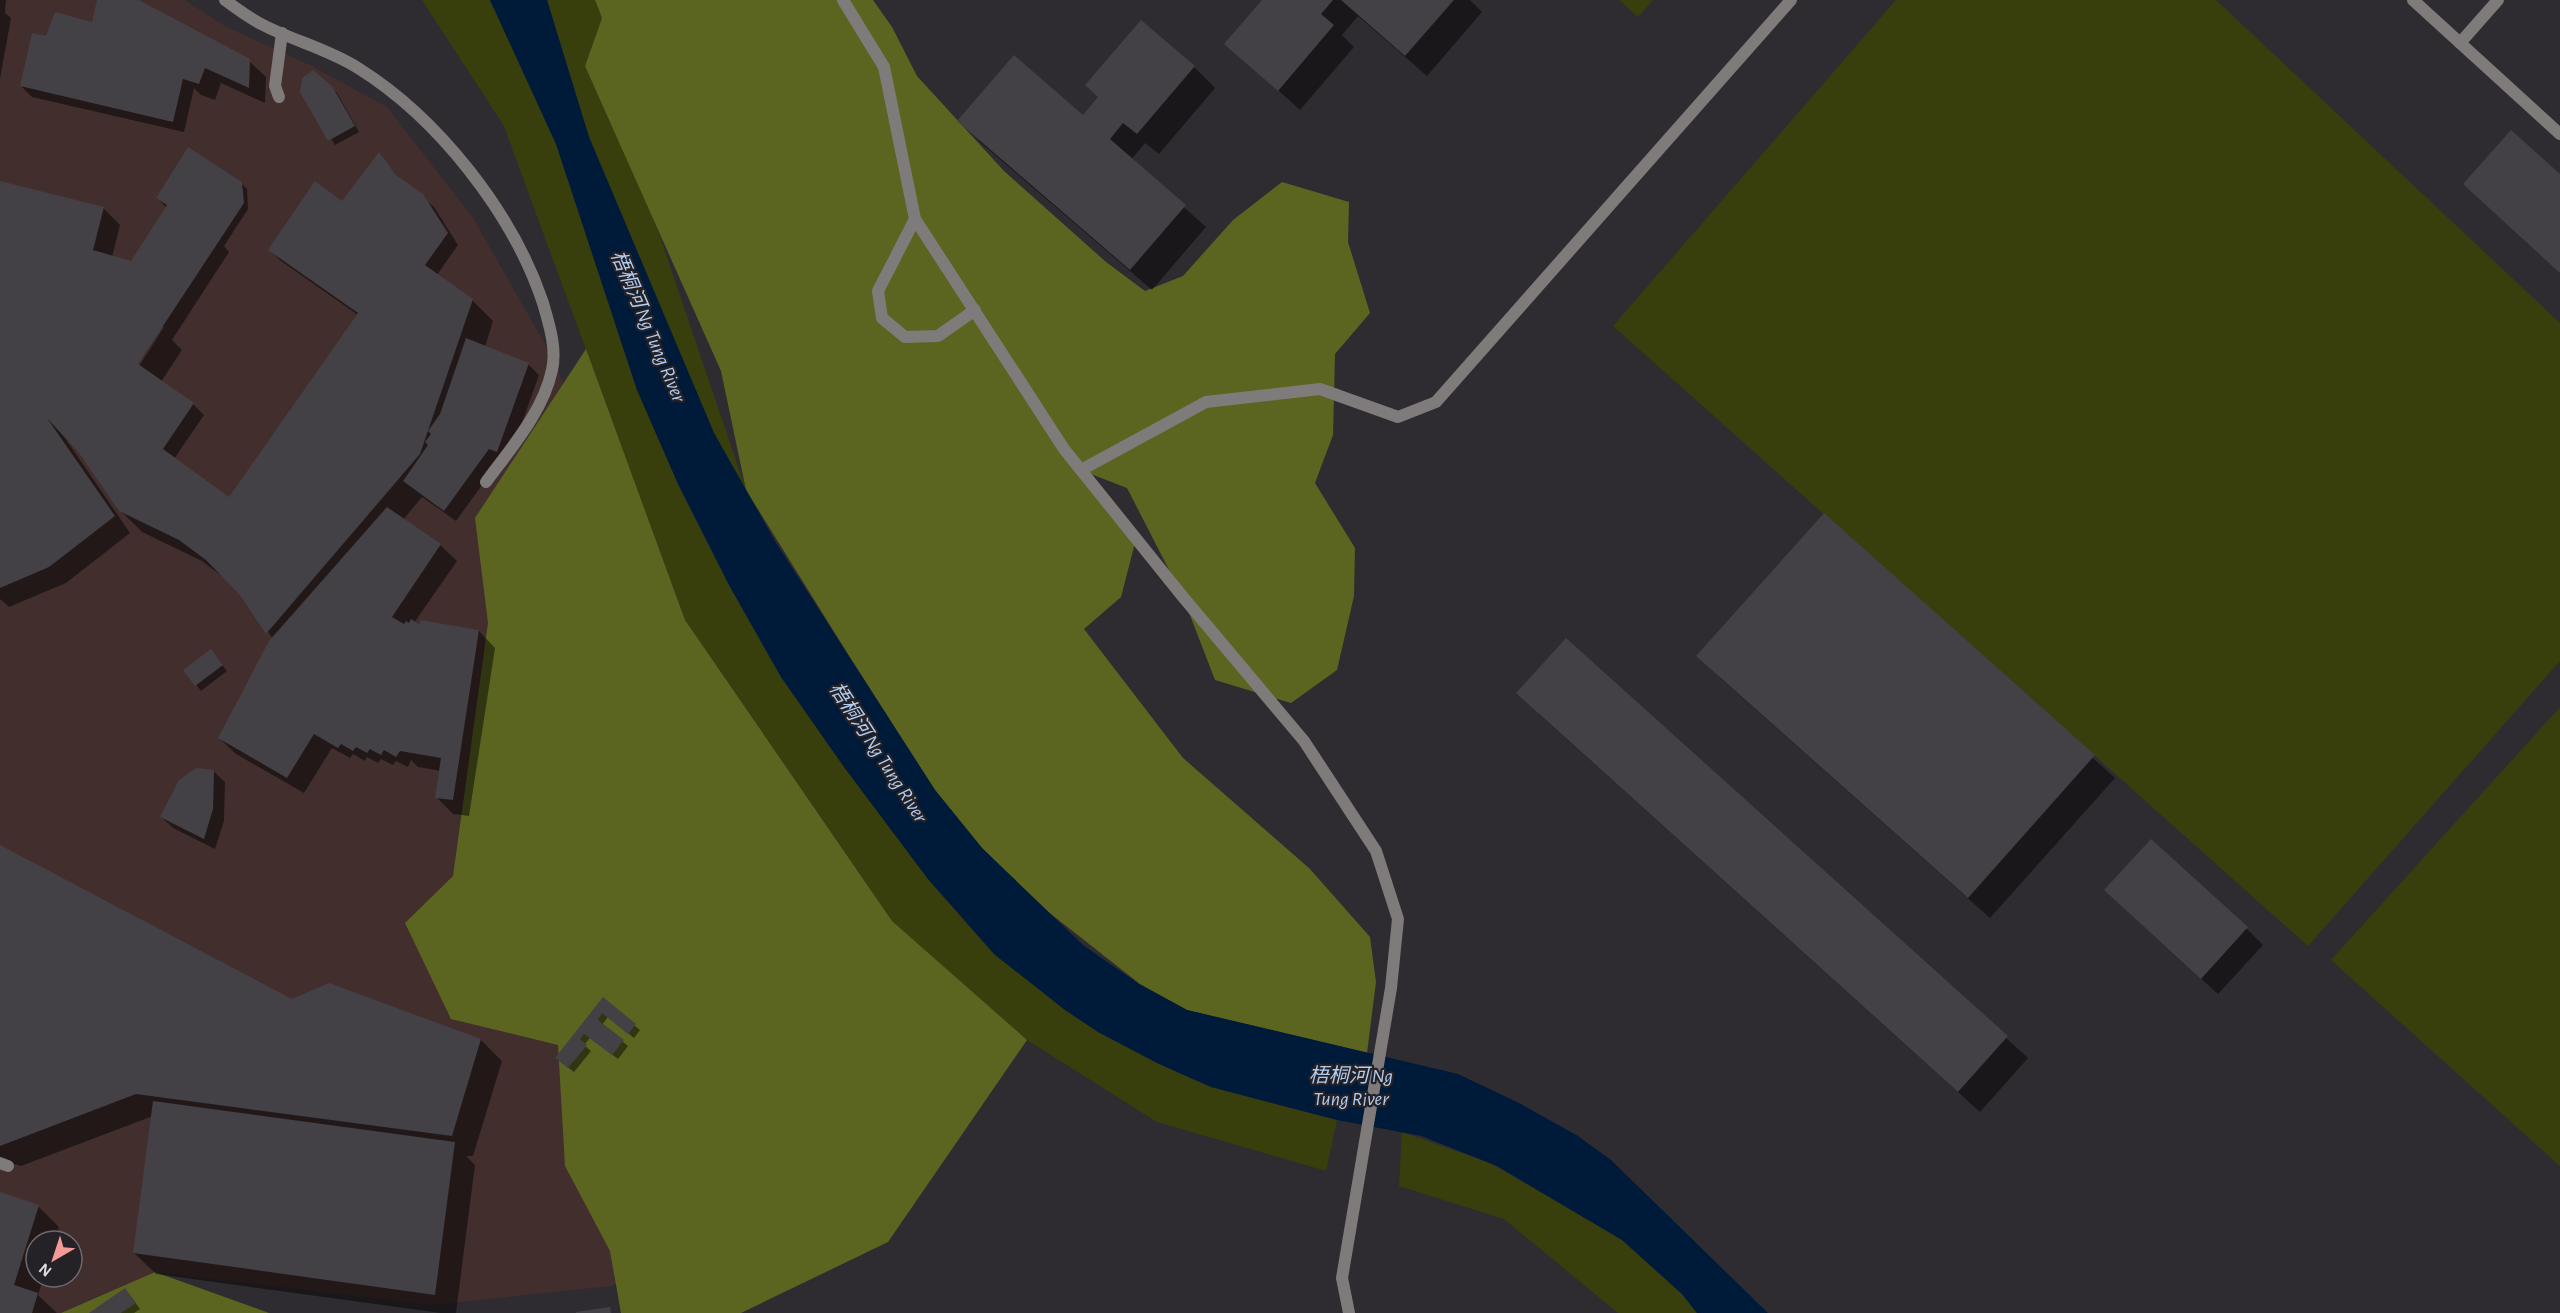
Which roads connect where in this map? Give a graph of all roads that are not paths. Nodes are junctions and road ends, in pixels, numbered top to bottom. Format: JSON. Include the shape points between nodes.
{"nodes":[{"id":1,"x":225,"y":0,"type":"edge"},
{"id":2,"x":843,"y":0,"type":"edge"},
{"id":3,"x":1791,"y":0,"type":"edge"},
{"id":4,"x":2413,"y":0,"type":"edge"},
{"id":5,"x":2498,"y":0,"type":"edge"},
{"id":6,"x":282,"y":33,"type":"junction"},
{"id":7,"x":2460,"y":43,"type":"junction"},
{"id":8,"x":279,"y":97,"type":"dead end"},
{"id":9,"x":2560,"y":134,"type":"edge"},
{"id":10,"x":915,"y":219,"type":"junction"},
{"id":11,"x":975,"y":310,"type":"junction"},
{"id":12,"x":1081,"y":470,"type":"junction"},
{"id":13,"x":486,"y":482,"type":"dead end"},
{"id":14,"x":1349,"y":1313,"type":"edge"}],
"edges":[{"from":1,"to":6,"type":"lane"},
{"from":2,"to":10,"type":"lane","via":[[884,67]]},
{"from":3,"to":12,"type":"lane","via":[[1436,402],[1398,417],[1320,389],[1206,402]]},
{"from":4,"to":7,"type":"lane"},
{"from":5,"to":7,"type":"lane"},
{"from":6,"to":8,"type":"lane","via":[[275,86]]},
{"from":6,"to":13,"type":"lane","via":[[336,56],[371,77],[445,143],[485,192],[538,288],[551,334],[552,369],[522,434]]},
{"from":7,"to":9,"type":"lane"},
{"from":10,"to":11,"type":"lane"},
{"from":10,"to":11,"type":"lane","via":[[878,291],[882,318],[905,337],[938,336]]},
{"from":11,"to":12,"type":"lane"},
{"from":12,"to":14,"type":"lane","via":[[1304,741],[1376,851],[1398,919],[1391,988],[1342,1278]]}]}
